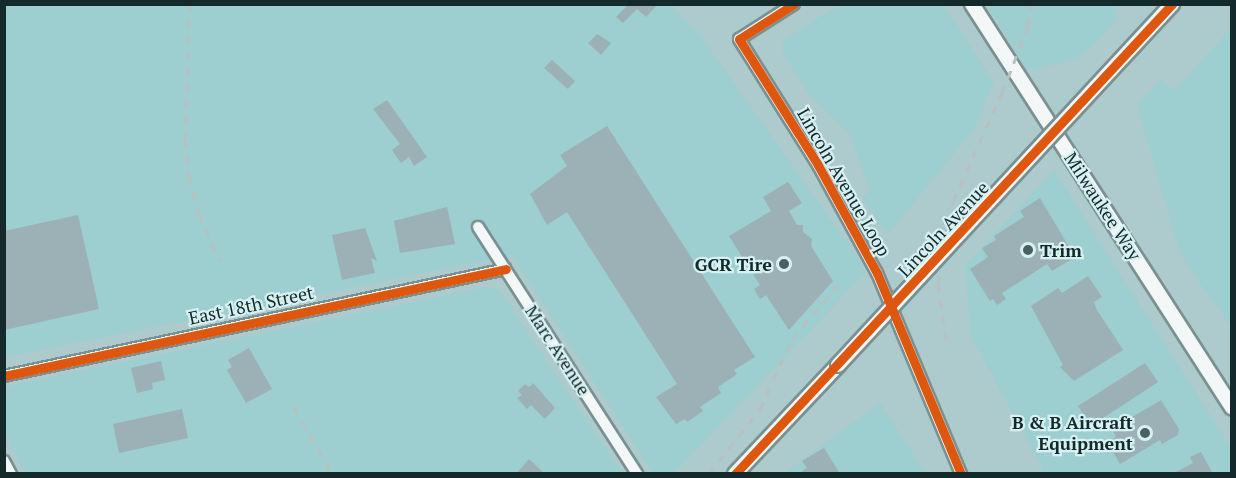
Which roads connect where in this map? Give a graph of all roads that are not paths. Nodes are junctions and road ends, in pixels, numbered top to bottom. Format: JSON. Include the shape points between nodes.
{"nodes":[{"id":1,"x":794,"y":4,"type":"edge"},
{"id":2,"x":972,"y":4,"type":"edge"},
{"id":3,"x":1172,"y":4,"type":"edge"},
{"id":4,"x":478,"y":227,"type":"dead end"},
{"id":5,"x":506,"y":269,"type":"junction"},
{"id":6,"x":4,"y":376,"type":"edge"},
{"id":7,"x":1232,"y":408,"type":"edge"},
{"id":8,"x":4,"y":461,"type":"edge"},
{"id":9,"x":11,"y":474,"type":"edge"},
{"id":10,"x":637,"y":474,"type":"edge"},
{"id":11,"x":735,"y":474,"type":"edge"},
{"id":12,"x":961,"y":474,"type":"edge"}],
"edges":[{"from":1,"to":12,"type":"street","name":"Lincoln Avenue Loop","via":[[739,39],[818,165],[877,273]]},
{"from":2,"to":7,"type":"street","name":"Milwaukee Way"},
{"from":3,"to":11,"type":"street","name":"Lincoln Avenue","bridge":true},
{"from":4,"to":5,"type":"street","name":"Marc Avenue"},
{"from":5,"to":6,"type":"street","name":"East 18th Street"},
{"from":5,"to":10,"type":"street","name":"Marc Avenue"},
{"from":8,"to":9,"type":"street"}]}
